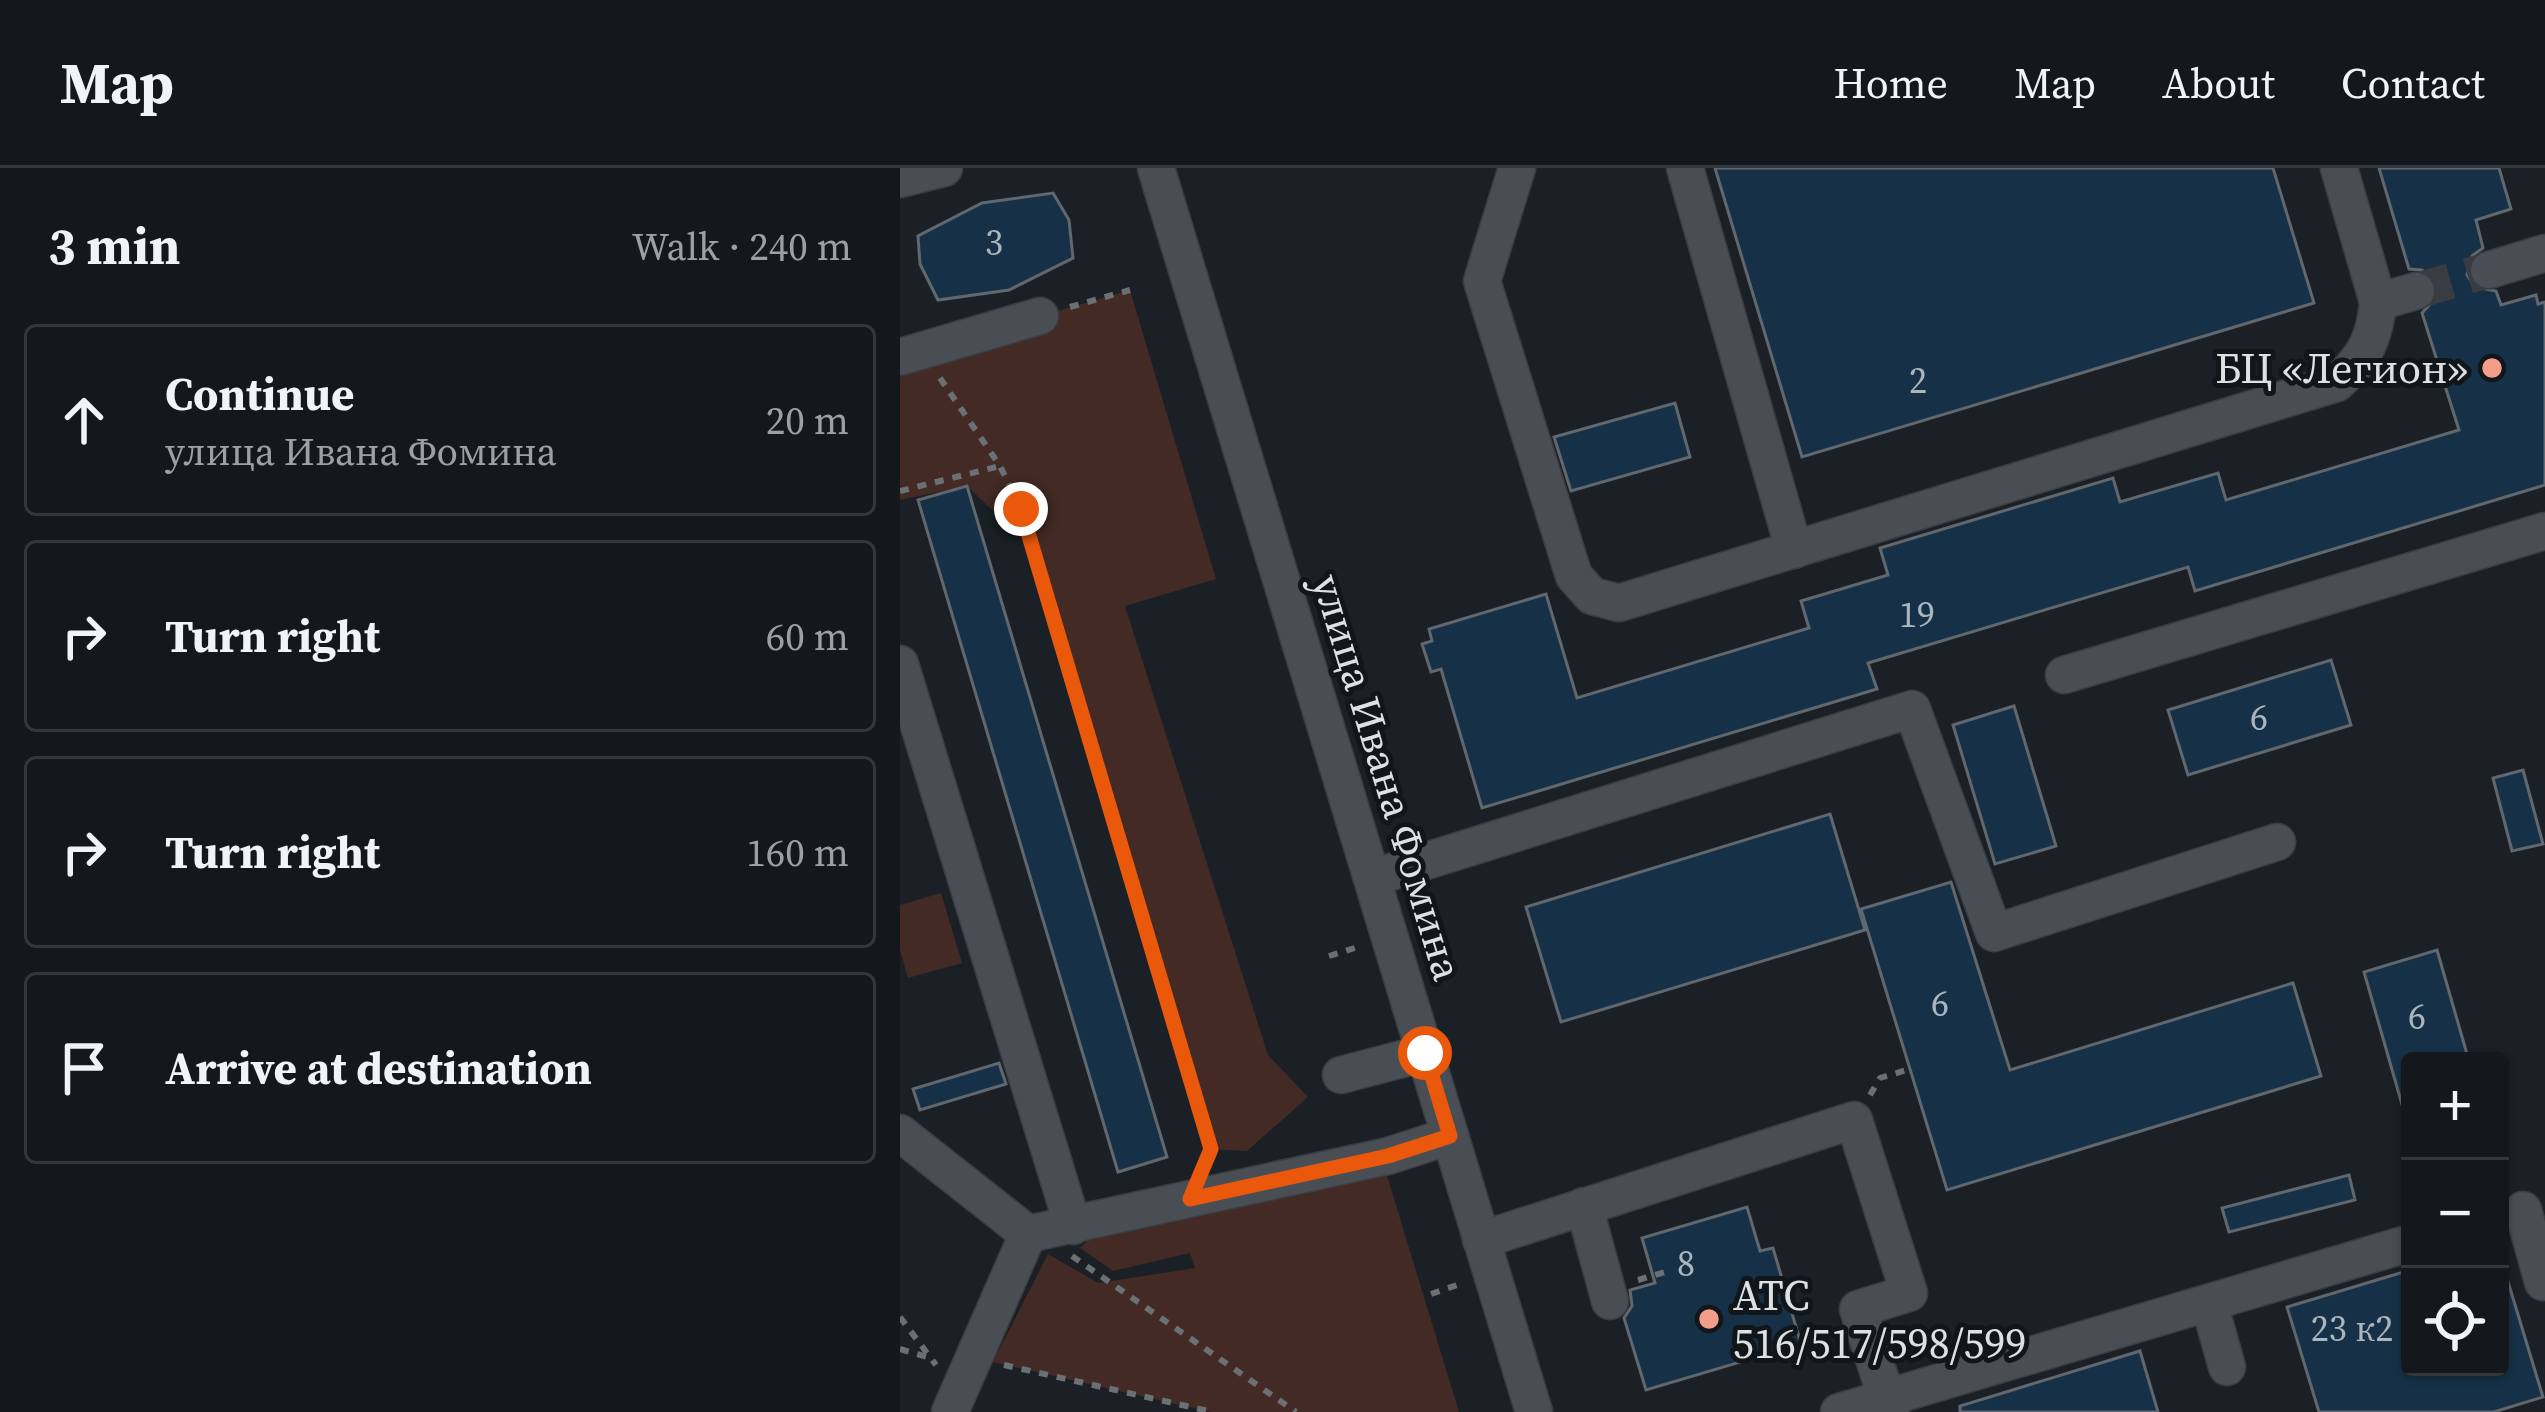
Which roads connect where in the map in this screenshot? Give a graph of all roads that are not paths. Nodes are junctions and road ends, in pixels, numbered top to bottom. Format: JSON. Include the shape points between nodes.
{"nodes":[{"id":1,"x":944,"y":168,"type":"edge"},
{"id":2,"x":1156,"y":168,"type":"edge"},
{"id":3,"x":1517,"y":168,"type":"edge"},
{"id":4,"x":1685,"y":168,"type":"edge"},
{"id":5,"x":2339,"y":168,"type":"edge"},
{"id":6,"x":900,"y":179,"type":"edge"},
{"id":7,"x":2545,"y":253,"type":"edge"},
{"id":8,"x":2489,"y":270,"type":"tunnel mouth"},
{"id":9,"x":2416,"y":291,"type":"tunnel mouth"},
{"id":10,"x":2378,"y":302,"type":"junction"},
{"id":11,"x":1040,"y":316,"type":"road end"},
{"id":12,"x":907,"y":349,"type":"edge"},
{"id":13,"x":2545,"y":531,"type":"edge"},
{"id":14,"x":1794,"y":550,"type":"junction"},
{"id":15,"x":900,"y":664,"type":"edge"},
{"id":16,"x":2064,"y":675,"type":"dead end"},
{"id":17,"x":2277,"y":842,"type":"dead end"},
{"id":18,"x":1372,"y":878,"type":"junction"},
{"id":19,"x":1425,"y":1053,"type":"junction"},
{"id":20,"x":1341,"y":1075,"type":"dead end"},
{"id":21,"x":900,"y":1133,"type":"edge"},
{"id":22,"x":1450,"y":1136,"type":"junction"},
{"id":23,"x":1584,"y":1206,"type":"junction"},
{"id":24,"x":2522,"y":1210,"type":"edge"},
{"id":25,"x":1073,"y":1226,"type":"junction"},
{"id":26,"x":1028,"y":1234,"type":"junction"},
{"id":27,"x":1481,"y":1240,"type":"junction"},
{"id":28,"x":2401,"y":1246,"type":"edge"},
{"id":29,"x":2543,"y":1282,"type":"edge"},
{"id":30,"x":1610,"y":1301,"type":"dead end"},
{"id":31,"x":2209,"y":1303,"type":"junction"},
{"id":32,"x":2228,"y":1367,"type":"dead end"},
{"id":33,"x":1889,"y":1405,"type":"edge"},
{"id":34,"x":950,"y":1412,"type":"edge"},
{"id":35,"x":1534,"y":1412,"type":"edge"},
{"id":36,"x":1839,"y":1412,"type":"edge"}],
"edges":[{"from":1,"to":6,"type":"street"},
{"from":2,"to":18,"type":"street","name":"улица Ивана Фомина"},
{"from":3,"to":14,"type":"street","via":[[1482,280],[1574,576],[1592,596],[1619,603]]},
{"from":4,"to":14,"type":"street"},
{"from":5,"to":10,"type":"street"},
{"from":7,"to":8,"type":"street"},
{"from":9,"to":10,"type":"street"},
{"from":10,"to":14,"type":"street","via":[[2376,332],[2337,383]]},
{"from":11,"to":12,"type":"street"},
{"from":13,"to":16,"type":"street"},
{"from":15,"to":25,"type":"street"},
{"from":17,"to":18,"type":"street","via":[[1994,933],[1912,709]]},
{"from":18,"to":19,"type":"street","name":"улица Ивана Фомина"},
{"from":19,"to":20,"type":"street"},
{"from":19,"to":22,"type":"street","name":"улица Ивана Фомина"},
{"from":21,"to":26,"type":"street"},
{"from":22,"to":25,"type":"street"},
{"from":22,"to":27,"type":"street","name":"улица Ивана Фомина"},
{"from":23,"to":27,"type":"street"},
{"from":23,"to":30,"type":"street"},
{"from":23,"to":33,"type":"street","via":[[1854,1120],[1909,1293],[1858,1309]]},
{"from":24,"to":29,"type":"street"},
{"from":25,"to":26,"type":"street"},
{"from":26,"to":34,"type":"street"},
{"from":27,"to":35,"type":"street","name":"улица Ивана Фомина"},
{"from":28,"to":31,"type":"street"},
{"from":31,"to":32,"type":"street"},
{"from":31,"to":33,"type":"street"},
{"from":33,"to":36,"type":"street"}]}
